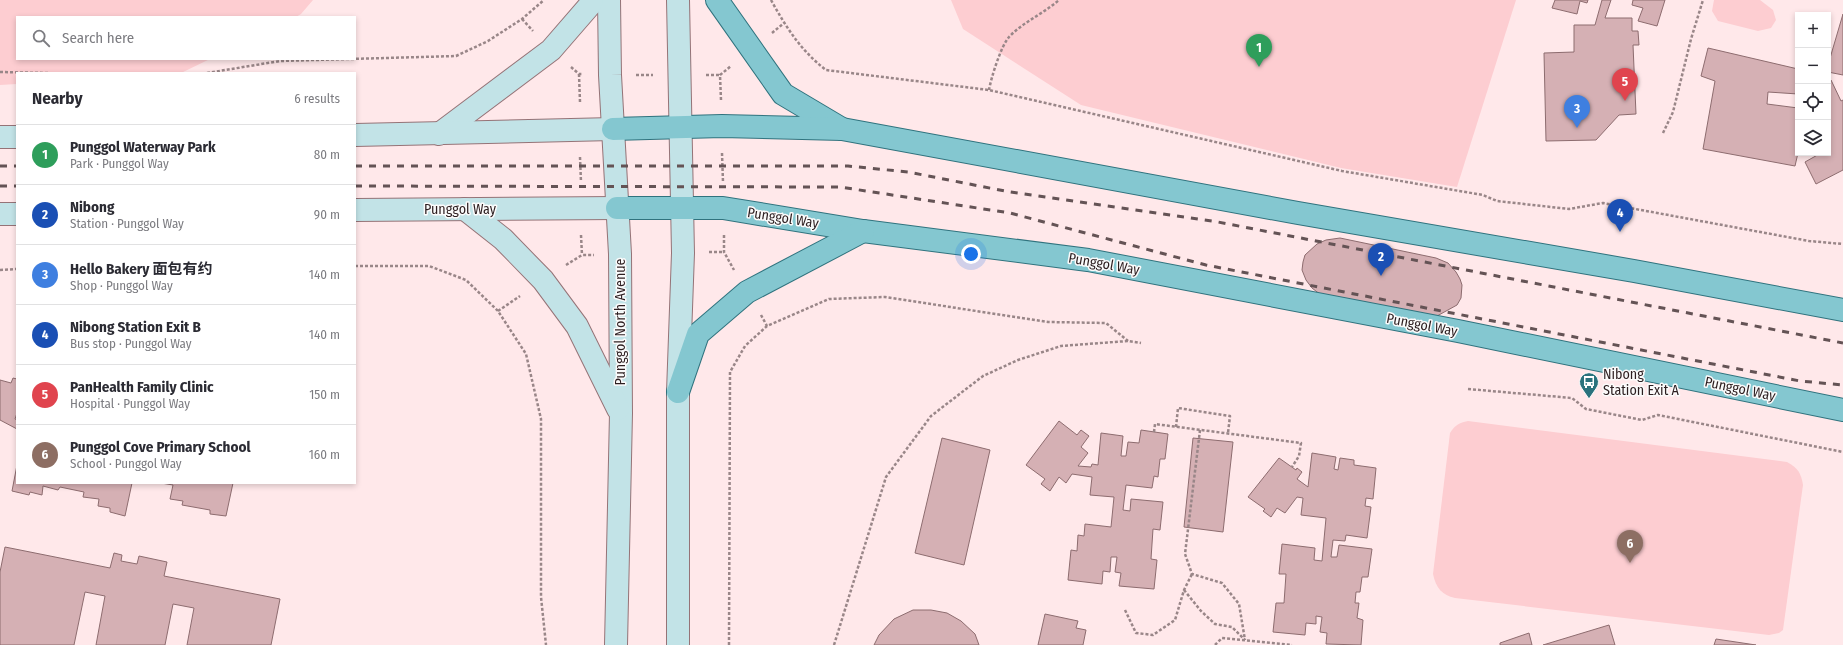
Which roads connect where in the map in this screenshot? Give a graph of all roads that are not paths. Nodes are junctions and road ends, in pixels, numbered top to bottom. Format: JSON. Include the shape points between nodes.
{"nodes":[{"id":1,"x":592,"y":0,"type":"edge"},
{"id":2,"x":609,"y":0,"type":"edge"},
{"id":3,"x":678,"y":0,"type":"edge"},
{"id":4,"x":717,"y":0,"type":"edge"},
{"id":5,"x":680,"y":128,"type":"junction"},
{"id":6,"x":613,"y":129,"type":"junction"},
{"id":7,"x":842,"y":129,"type":"junction"},
{"id":8,"x":439,"y":134,"type":"junction"},
{"id":9,"x":356,"y":135,"type":"edge"},
{"id":10,"x":0,"y":137,"type":"edge"},
{"id":11,"x":16,"y":137,"type":"edge"},
{"id":12,"x":465,"y":208,"type":"junction"},
{"id":13,"x":617,"y":208,"type":"junction"},
{"id":14,"x":682,"y":208,"type":"junction"},
{"id":15,"x":356,"y":210,"type":"edge"},
{"id":16,"x":0,"y":214,"type":"edge"},
{"id":17,"x":16,"y":214,"type":"edge"},
{"id":18,"x":863,"y":231,"type":"junction"},
{"id":19,"x":1843,"y":297,"type":"edge"},
{"id":20,"x":1808,"y":303,"type":"junction"},
{"id":21,"x":1843,"y":310,"type":"edge"},
{"id":22,"x":678,"y":392,"type":"junction"},
{"id":23,"x":1810,"y":403,"type":"junction"},
{"id":24,"x":1843,"y":410,"type":"edge"},
{"id":25,"x":621,"y":413,"type":"junction"},
{"id":26,"x":1843,"y":419,"type":"edge"},
{"id":27,"x":616,"y":645,"type":"edge"},
{"id":28,"x":678,"y":645,"type":"edge"}],
"edges":[{"from":1,"to":8,"type":"main road","via":[[551,50]]},
{"from":2,"to":6,"type":"main road","name":"Punggol North Avenue"},
{"from":3,"to":5,"type":"main road"},
{"from":4,"to":7,"type":"main road","via":[[783,94]]},
{"from":5,"to":6,"type":"main road"},
{"from":5,"to":7,"type":"main road","via":[[722,126]]},
{"from":5,"to":14,"type":"main road"},
{"from":6,"to":8,"type":"main road"},
{"from":6,"to":13,"type":"main road","name":"Punggol North Avenue"},
{"from":7,"to":20,"type":"main road"},
{"from":8,"to":9,"type":"main road"},
{"from":10,"to":11,"type":"main road"},
{"from":12,"to":13,"type":"main road","name":"Punggol Way"},
{"from":12,"to":15,"type":"main road","name":"Punggol Way"},
{"from":12,"to":25,"type":"main road","via":[[503,239],[543,280],[577,326]]},
{"from":13,"to":14,"type":"main road","name":"Punggol Way"},
{"from":13,"to":25,"type":"main road","name":"Punggol North Avenue","via":[[620,254]]},
{"from":14,"to":18,"type":"main road","name":"Punggol Way","via":[[723,208]]},
{"from":14,"to":22,"type":"main road"},
{"from":16,"to":17,"type":"main road"},
{"from":18,"to":22,"type":"main road","via":[[747,292],[698,334]]},
{"from":18,"to":23,"type":"main road","name":"Punggol Way","via":[[1088,260],[1458,331]]},
{"from":19,"to":20,"type":"main road"},
{"from":20,"to":21,"type":"main road"},
{"from":22,"to":28,"type":"main road"},
{"from":23,"to":24,"type":"main road","name":"Punggol Way"},
{"from":23,"to":26,"type":"main road"},
{"from":25,"to":27,"type":"main road","name":"Punggol North Avenue"}]}
